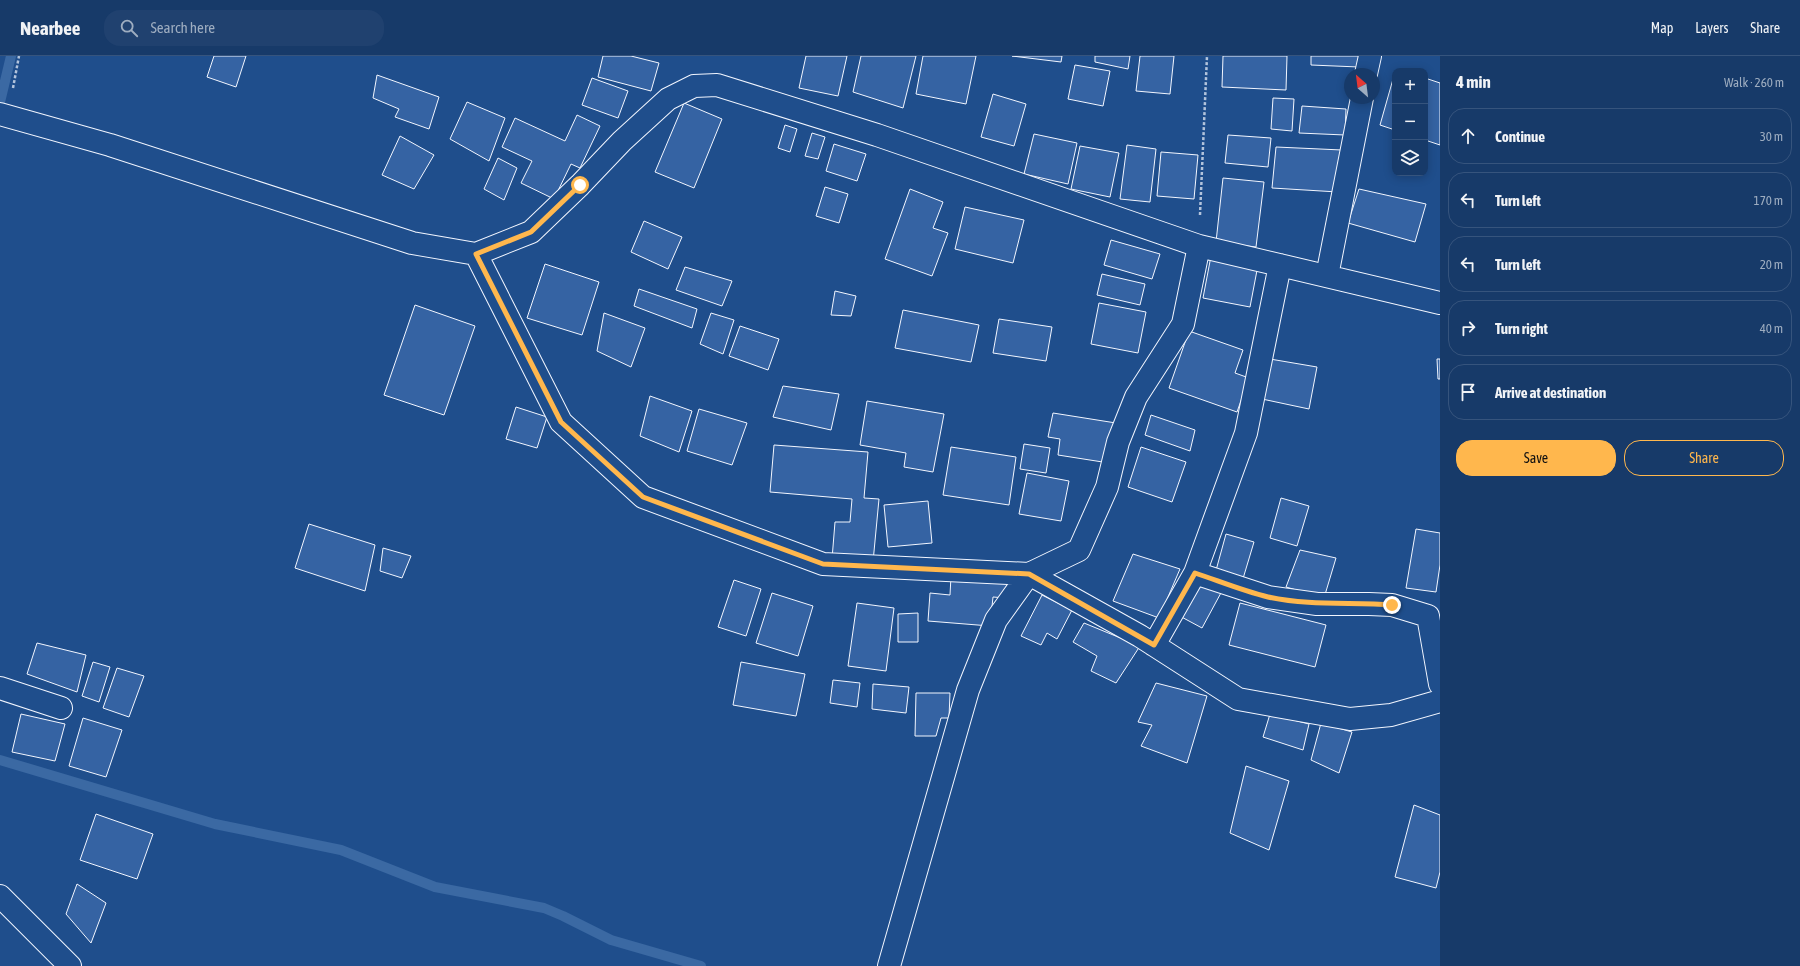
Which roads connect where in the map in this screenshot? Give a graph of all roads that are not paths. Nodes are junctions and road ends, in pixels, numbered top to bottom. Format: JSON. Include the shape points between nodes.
{"nodes":[{"id":1,"x":1370,"y":56,"type":"edge"},
{"id":2,"x":1367,"y":68,"type":"edge"},
{"id":3,"x":1361,"y":104,"type":"edge"},
{"id":4,"x":1,"y":114,"type":"edge"},
{"id":5,"x":1199,"y":246,"type":"junction"},
{"id":6,"x":476,"y":254,"type":"junction"},
{"id":7,"x":1280,"y":265,"type":"junction"},
{"id":8,"x":1327,"y":276,"type":"junction"},
{"id":9,"x":1440,"y":303,"type":"edge"},
{"id":10,"x":1195,"y":573,"type":"junction"},
{"id":11,"x":1029,"y":574,"type":"junction"},
{"id":12,"x":1154,"y":645,"type":"junction"},
{"id":13,"x":1440,"y":684,"type":"edge"},
{"id":14,"x":0,"y":688,"type":"edge"},
{"id":15,"x":1440,"y":701,"type":"edge"},
{"id":16,"x":61,"y":708,"type":"dead end"},
{"id":17,"x":0,"y":896,"type":"edge"},
{"id":18,"x":70,"y":966,"type":"edge"},
{"id":19,"x":889,"y":966,"type":"edge"}],
"edges":[{"from":1,"to":2,"type":"street"},
{"from":3,"to":8,"type":"street"},
{"from":4,"to":6,"type":"street","via":[[110,145],[412,243]]},
{"from":5,"to":6,"type":"street","via":[[877,135],[717,85],[694,86],[668,99],[531,232]]},
{"from":5,"to":7,"type":"street"},
{"from":5,"to":11,"type":"street","via":[[1183,324],[1136,397],[1118,442],[1107,487],[1079,550]]},
{"from":6,"to":11,"type":"street","via":[[561,422],[643,497],[823,564]]},
{"from":7,"to":8,"type":"street"},
{"from":7,"to":10,"type":"street","via":[[1246,433]]},
{"from":8,"to":9,"type":"street"},
{"from":10,"to":12,"type":"street"},
{"from":10,"to":13,"type":"street","via":[[1268,597],[1317,604],[1392,605],[1428,616]]},
{"from":11,"to":12,"type":"street"},
{"from":11,"to":19,"type":"street","via":[[996,620],[968,690]]},
{"from":12,"to":15,"type":"street","via":[[1238,699],[1350,719],[1391,715]]},
{"from":14,"to":16,"type":"street"},
{"from":17,"to":18,"type":"street"}]}
